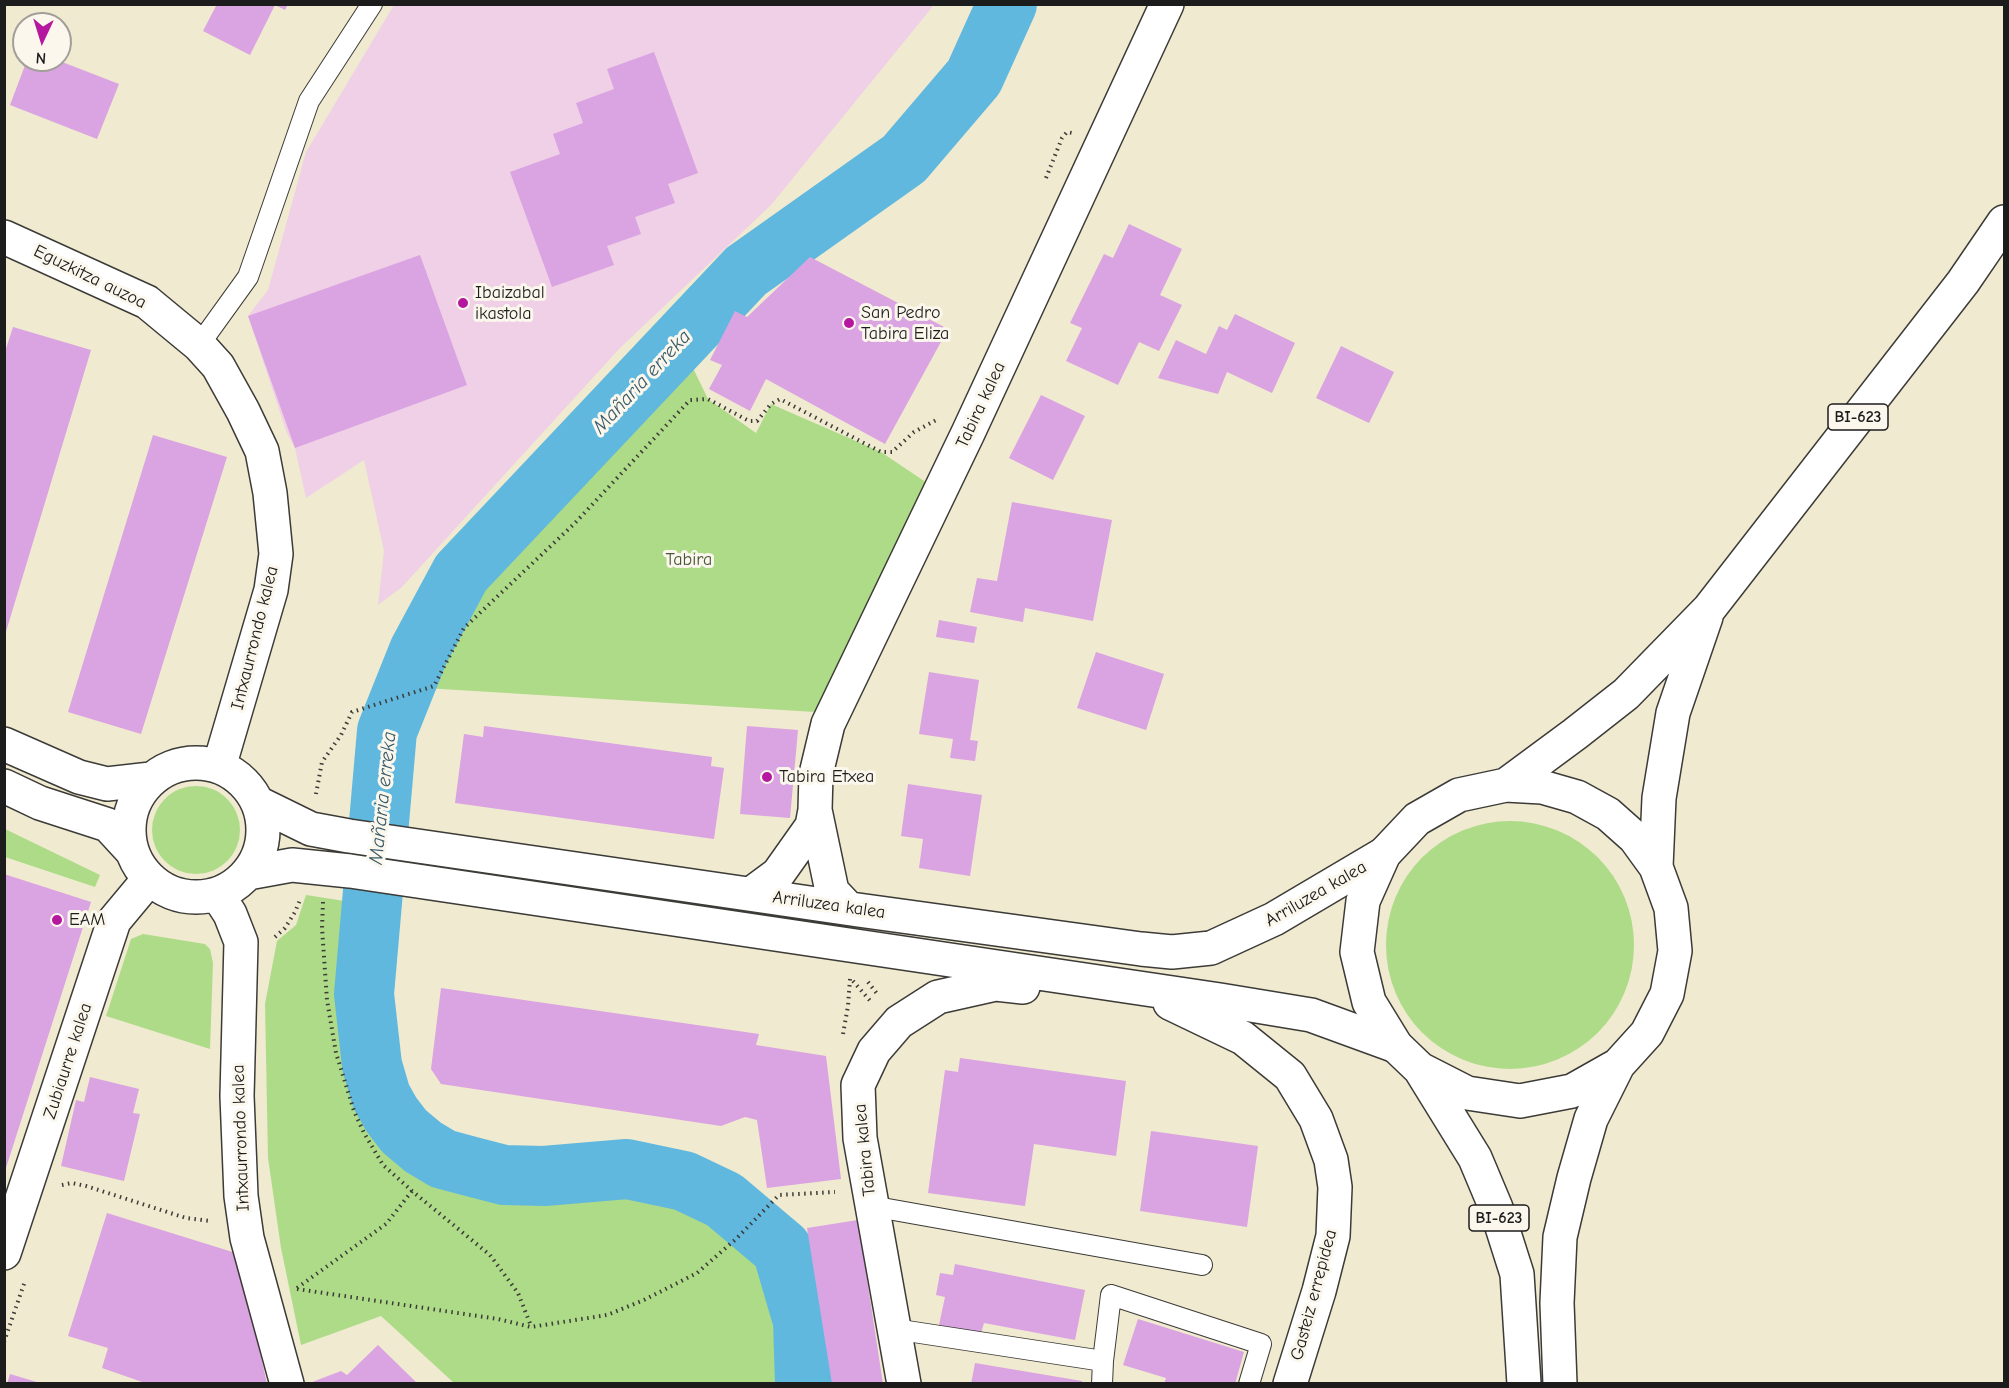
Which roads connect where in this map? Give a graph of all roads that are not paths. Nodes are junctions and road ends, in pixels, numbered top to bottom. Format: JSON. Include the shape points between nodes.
{"nodes":[{"id":1,"x":372,"y":4,"type":"edge"},
{"id":2,"x":1167,"y":4,"type":"edge"},
{"id":3,"x":2004,"y":222,"type":"edge"},
{"id":4,"x":4,"y":237,"type":"edge"},
{"id":5,"x":200,"y":345,"type":"junction"},
{"id":6,"x":1709,"y":609,"type":"junction"},
{"id":7,"x":4,"y":744,"type":"edge"},
{"id":8,"x":219,"y":767,"type":"junction"},
{"id":9,"x":151,"y":779,"type":"junction"},
{"id":10,"x":1506,"y":785,"type":"junction"},
{"id":11,"x":4,"y":786,"type":"edge"},
{"id":12,"x":258,"y":803,"type":"junction"},
{"id":13,"x":815,"y":810,"type":"junction"},
{"id":14,"x":131,"y":850,"type":"junction"},
{"id":15,"x":1384,"y":854,"type":"junction"},
{"id":16,"x":1656,"y":867,"type":"junction"},
{"id":17,"x":248,"y":873,"type":"junction"},
{"id":18,"x":149,"y":879,"type":"junction"},
{"id":19,"x":217,"y":894,"type":"junction"},
{"id":20,"x":751,"y":894,"type":"junction"},
{"id":21,"x":848,"y":908,"type":"junction"},
{"id":22,"x":1094,"y":982,"type":"junction"},
{"id":23,"x":1130,"y":987,"type":"junction"},
{"id":24,"x":1396,"y":1046,"type":"junction"},
{"id":25,"x":1618,"y":1065,"type":"junction"},
{"id":26,"x":1420,"y":1069,"type":"junction"},
{"id":27,"x":870,"y":1198,"type":"junction"},
{"id":28,"x":16,"y":1262,"type":"edge"},
{"id":29,"x":1202,"y":1264,"type":"dead end"},
{"id":30,"x":894,"y":1329,"type":"junction"},
{"id":31,"x":1103,"y":1361,"type":"junction"},
{"id":32,"x":287,"y":1383,"type":"edge"},
{"id":33,"x":904,"y":1383,"type":"edge"},
{"id":34,"x":1102,"y":1383,"type":"edge"},
{"id":35,"x":1250,"y":1383,"type":"edge"},
{"id":36,"x":1290,"y":1383,"type":"edge"},
{"id":37,"x":1524,"y":1383,"type":"edge"},
{"id":38,"x":1560,"y":1383,"type":"edge"}],
"edges":[{"from":1,"to":5,"type":"lane","via":[[309,101],[248,277]]},
{"from":2,"to":13,"type":"street","name":"Tabira kalea","via":[[828,724],[816,774]]},
{"from":3,"to":6,"type":"street","number":"BI-623","via":[[1963,282]]},
{"from":4,"to":5,"type":"street","name":"Eguzkitza auzoa","via":[[147,302]]},
{"from":5,"to":8,"type":"street","name":"Intxaurrondo kalea","via":[[218,366],[262,451],[276,554],[271,590]]},
{"from":6,"to":10,"type":"street","number":"BI-623","via":[[1626,694]]},
{"from":6,"to":16,"type":"street","number":"BI-623","via":[[1673,713],[1659,798]]},
{"from":7,"to":9,"type":"street","name":"Arriluzea kalea","via":[[79,777],[107,784]]},
{"from":8,"to":9,"type":"street","name":"Arriluzea kalea","via":[[183,764]]},
{"from":8,"to":12,"type":"street","name":"Arriluzea kalea","via":[[248,787]]},
{"from":9,"to":14,"type":"street","name":"Arriluzea kalea","via":[[130,812]]},
{"from":10,"to":15,"type":"street","via":[[1459,795],[1417,819]]},
{"from":10,"to":16,"type":"street","via":[[1542,787],[1577,796],[1608,814],[1635,838]]},
{"from":11,"to":14,"type":"street","name":"Arriluzea kalea","via":[[108,825]]},
{"from":12,"to":17,"type":"street","name":"Arriluzea kalea","via":[[263,839]]},
{"from":12,"to":20,"type":"street","name":"Arriluzea kalea","via":[[311,829]]},
{"from":13,"to":20,"type":"street","via":[[813,826],[802,842],[777,874]]},
{"from":13,"to":21,"type":"street","via":[[832,891]]},
{"from":14,"to":18,"type":"street","name":"Arriluzea kalea"},
{"from":15,"to":21,"type":"street","name":"Arriluzea kalea","via":[[1274,919],[1211,948],[1172,952]]},
{"from":15,"to":24,"type":"street","via":[[1363,901],[1358,952],[1369,1002]]},
{"from":16,"to":25,"type":"street","via":[[1671,908],[1675,951],[1667,994],[1647,1033]]},
{"from":17,"to":19,"type":"street","name":"Arriluzea kalea"},
{"from":17,"to":22,"type":"street","name":"Arriluzea kalea","via":[[292,864],[350,871]]},
{"from":18,"to":19,"type":"street","name":"Arriluzea kalea","via":[[181,896]]},
{"from":18,"to":28,"type":"street","name":"Zubiaurre kalea","via":[[114,921]]},
{"from":19,"to":32,"type":"street","name":"Intxaurrondo kalea","via":[[241,942],[237,1096],[241,1196],[247,1238]]},
{"from":20,"to":21,"type":"street","name":"Arriluzea kalea"},
{"from":22,"to":23,"type":"street","name":"Arriluzea kalea"},
{"from":22,"to":27,"type":"street","name":"Tabira kalea","via":[[1049,989],[996,984],[938,997],[899,1022],[874,1051],[858,1085],[860,1138]]},
{"from":23,"to":24,"type":"street","name":"Arriluzea kalea","via":[[1311,1015]]},
{"from":23,"to":36,"type":"street","name":"Gasteiz errepidea","via":[[1242,1038],[1290,1076],[1316,1119],[1331,1160],[1335,1187],[1333,1236]]},
{"from":24,"to":26,"type":"street"},
{"from":25,"to":26,"type":"street","via":[[1572,1091],[1520,1101],[1467,1093]]},
{"from":25,"to":38,"type":"street","via":[[1591,1119],[1560,1237]]},
{"from":26,"to":37,"type":"street","number":"BI-623","via":[[1475,1158],[1496,1208],[1517,1274]]},
{"from":27,"to":29,"type":"lane"},
{"from":27,"to":30,"type":"street","name":"Tabira kalea"},
{"from":30,"to":31,"type":"lane"},
{"from":30,"to":33,"type":"street","name":"Tabira kalea"},
{"from":31,"to":34,"type":"lane"},
{"from":31,"to":35,"type":"lane","via":[[1111,1295],[1261,1344]]}]}
